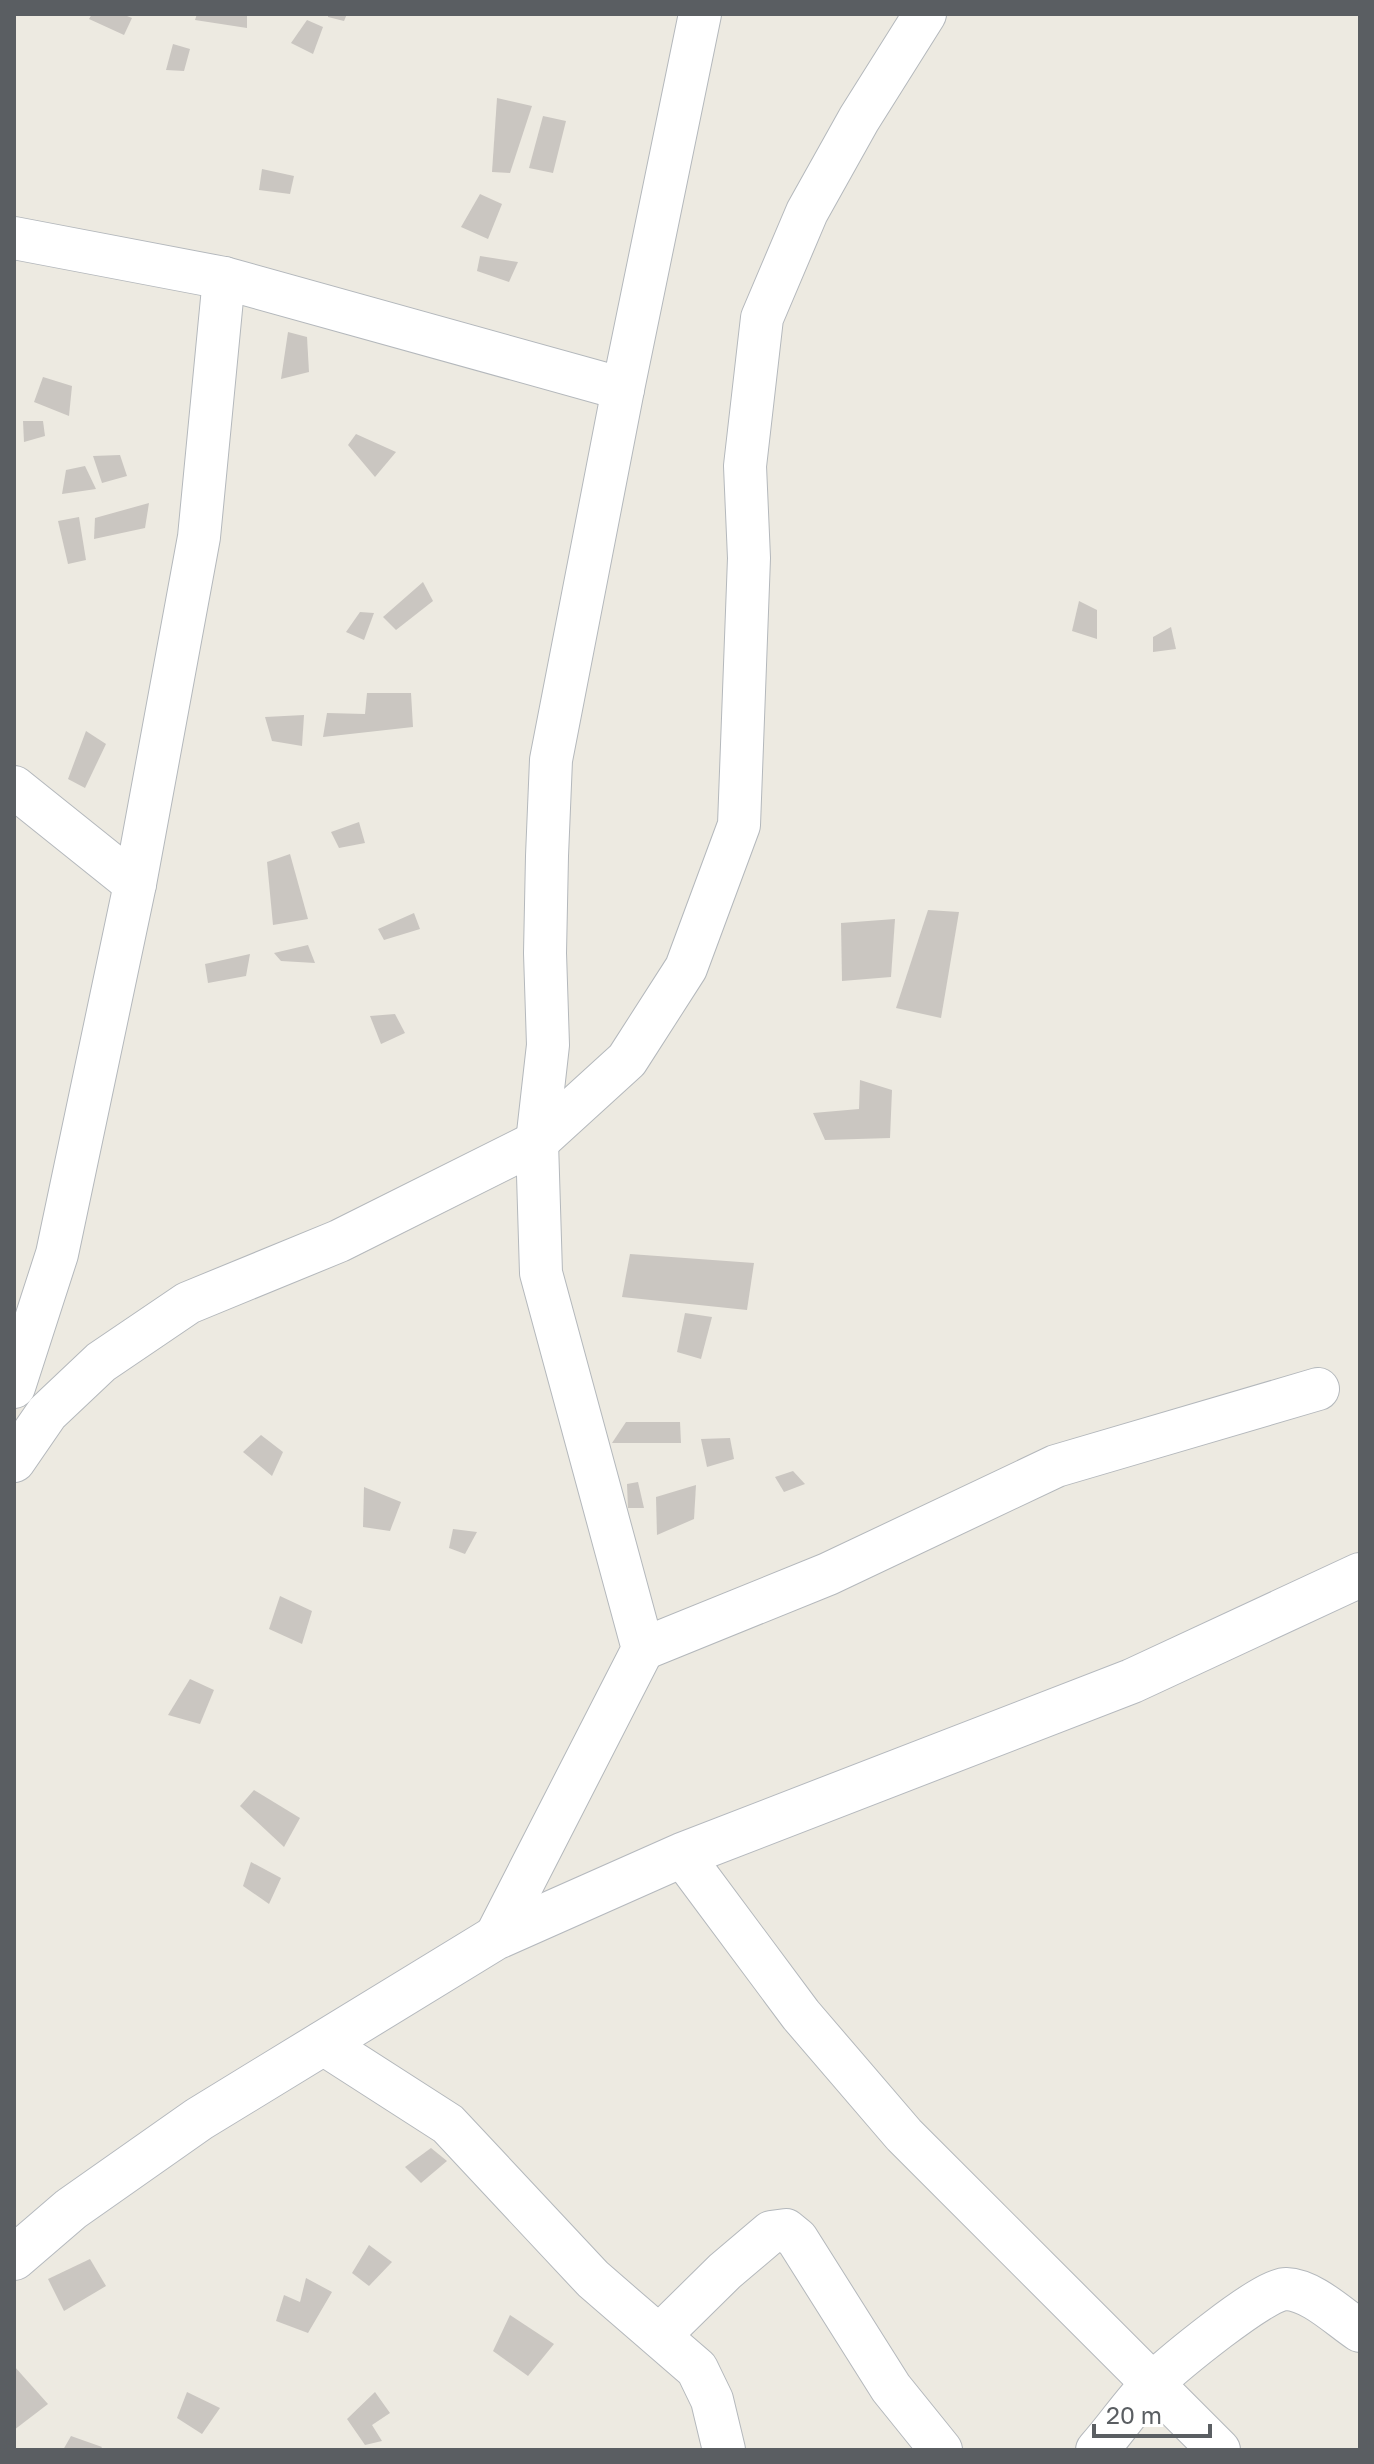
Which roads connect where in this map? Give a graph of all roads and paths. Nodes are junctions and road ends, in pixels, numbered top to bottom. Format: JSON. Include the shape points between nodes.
{"nodes":[{"id":1,"x":700,"y":14,"type":"edge"},
{"id":2,"x":925,"y":14,"type":"edge"},
{"id":3,"x":14,"y":238,"type":"edge"},
{"id":4,"x":224,"y":278,"type":"junction"},
{"id":5,"x":623,"y":389,"type":"junction"},
{"id":6,"x":14,"y":787,"type":"edge"},
{"id":7,"x":135,"y":884,"type":"junction"},
{"id":8,"x":537,"y":1142,"type":"junction"},
{"id":9,"x":14,"y":1387,"type":"edge"},
{"id":10,"x":1318,"y":1389,"type":"dead end"},
{"id":11,"x":14,"y":1461,"type":"edge"},
{"id":12,"x":1360,"y":1575,"type":"edge"},
{"id":13,"x":643,"y":1649,"type":"junction"},
{"id":14,"x":682,"y":1855,"type":"junction"},
{"id":15,"x":495,"y":1938,"type":"junction"},
{"id":16,"x":322,"y":2043,"type":"junction"},
{"id":17,"x":14,"y":2258,"type":"edge"},
{"id":18,"x":1360,"y":2331,"type":"edge"},
{"id":19,"x":660,"y":2335,"type":"junction"},
{"id":20,"x":1151,"y":2384,"type":"junction"},
{"id":21,"x":724,"y":2450,"type":"edge"},
{"id":22,"x":941,"y":2450,"type":"edge"},
{"id":23,"x":1097,"y":2450,"type":"edge"},
{"id":24,"x":1219,"y":2450,"type":"edge"}],
"edges":[{"from":1,"to":5,"type":"street"},
{"from":2,"to":8,"type":"street","via":[[807,212],[762,318],[745,466],[749,558],[739,825],[686,968],[627,1060]]},
{"from":3,"to":4,"type":"street"},
{"from":4,"to":5,"type":"street"},
{"from":4,"to":7,"type":"street","via":[[199,537]]},
{"from":5,"to":8,"type":"street","via":[[551,760],[548,1045]]},
{"from":6,"to":7,"type":"street"},
{"from":7,"to":9,"type":"street","via":[[57,1254]]},
{"from":8,"to":11,"type":"street","via":[[339,1241],[188,1303],[101,1362],[47,1413]]},
{"from":8,"to":13,"type":"street","via":[[541,1273]]},
{"from":10,"to":13,"type":"street","via":[[1056,1466],[828,1574]]},
{"from":12,"to":14,"type":"street","via":[[1132,1681]]},
{"from":13,"to":15,"type":"street"},
{"from":14,"to":15,"type":"street"},
{"from":14,"to":20,"type":"street","via":[[801,2015],[904,2135]]},
{"from":15,"to":16,"type":"street"},
{"from":16,"to":17,"type":"street","via":[[199,2119],[71,2209]]},
{"from":16,"to":19,"type":"street","via":[[448,2124],[593,2279]]},
{"from":18,"to":20,"type":"street","via":[[1308,2295],[1276,2290]]},
{"from":19,"to":21,"type":"street","via":[[697,2369],[712,2400]]},
{"from":19,"to":22,"type":"street","via":[[771,2232],[786,2230],[797,2239],[891,2388]]},
{"from":20,"to":23,"type":"street"},
{"from":20,"to":24,"type":"street"}]}
